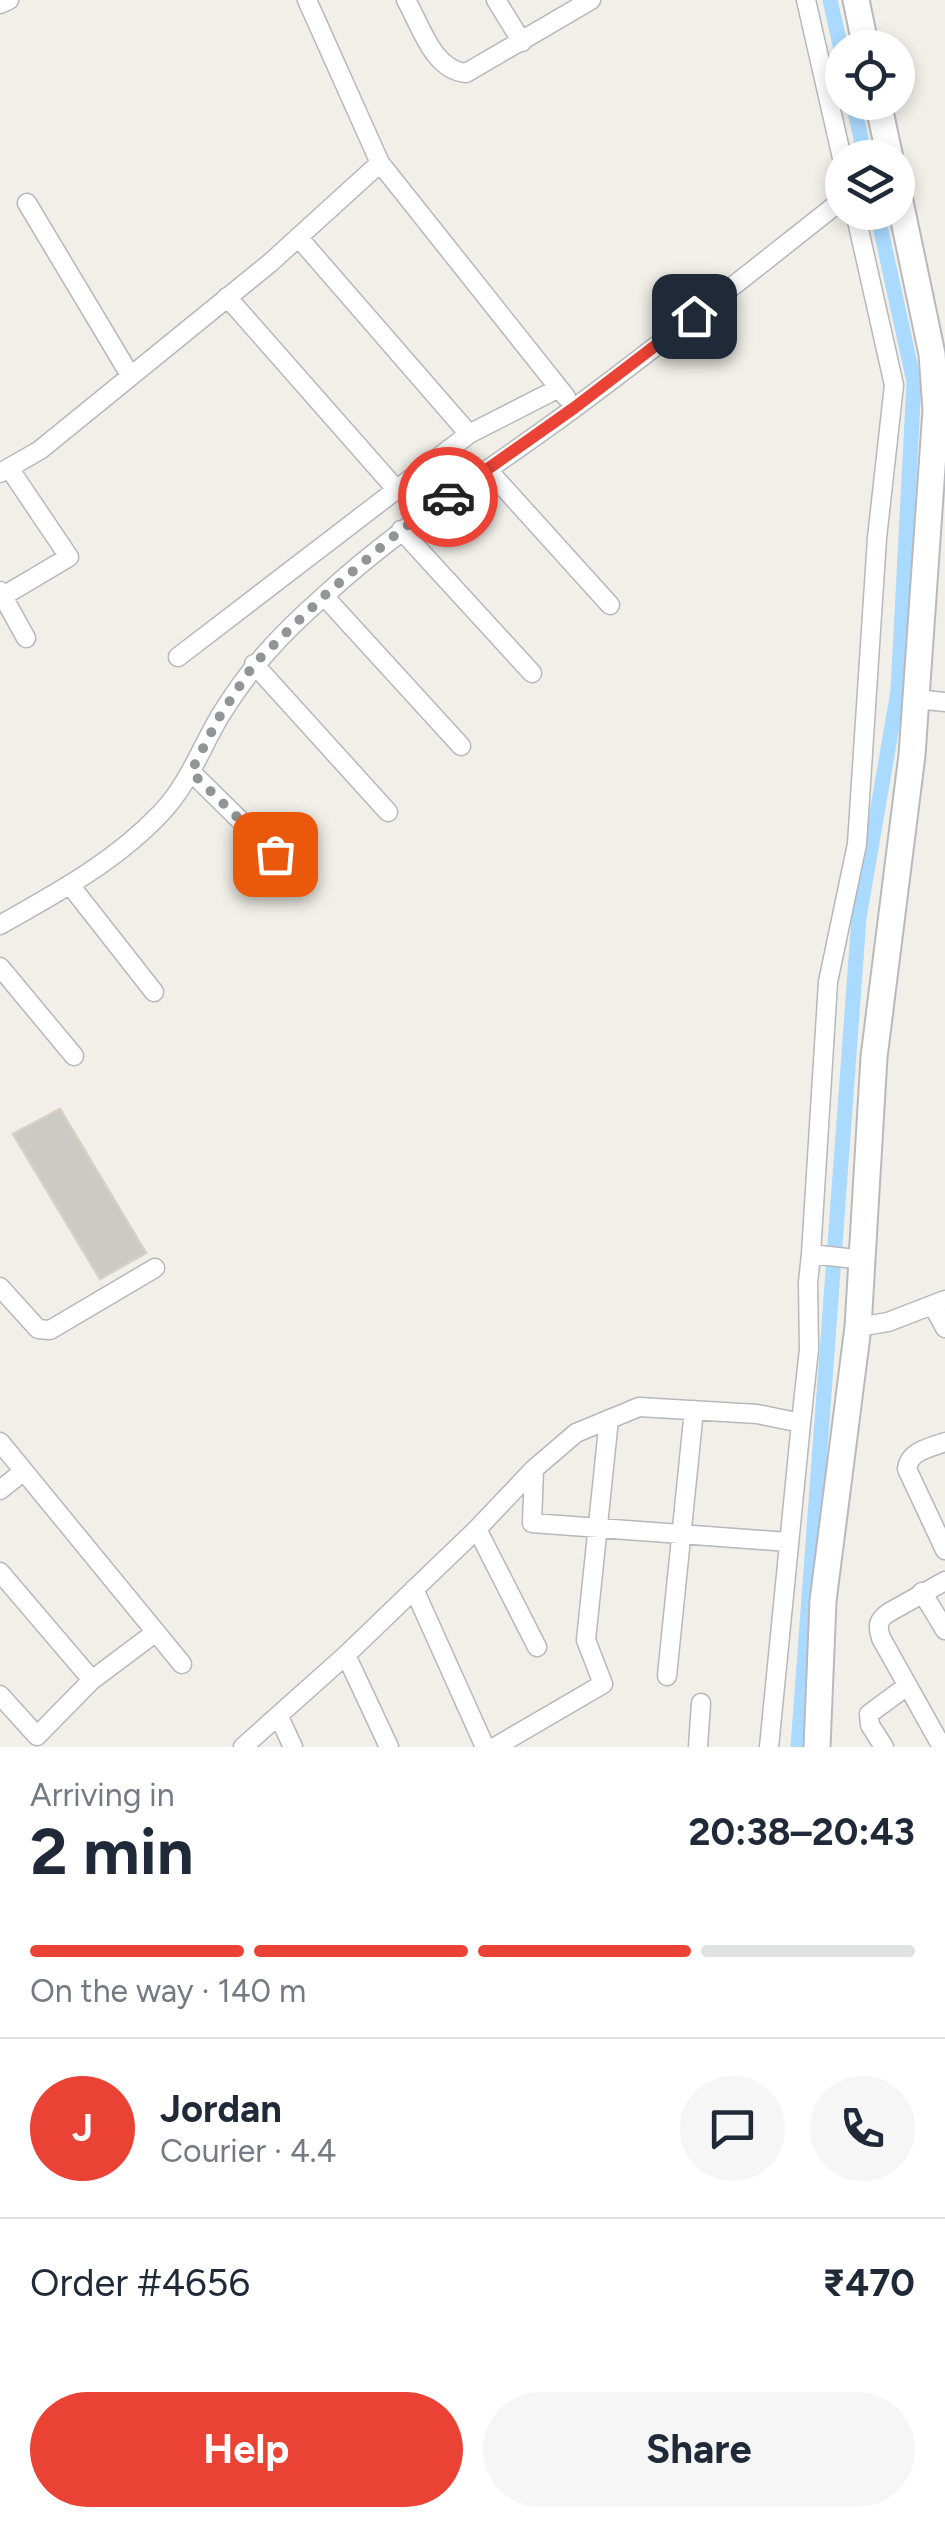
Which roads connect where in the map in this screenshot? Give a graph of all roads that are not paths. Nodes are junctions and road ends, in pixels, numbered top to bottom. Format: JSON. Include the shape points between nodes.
{"nodes":[{"id":1,"x":9,"y":0,"type":"edge"},
{"id":2,"x":307,"y":0,"type":"edge"},
{"id":3,"x":406,"y":0,"type":"edge"},
{"id":4,"x":496,"y":0,"type":"edge"},
{"id":5,"x":590,"y":0,"type":"edge"},
{"id":6,"x":806,"y":0,"type":"edge"},
{"id":7,"x":856,"y":0,"type":"edge"},
{"id":8,"x":0,"y":4,"type":"edge"},
{"id":9,"x":862,"y":30,"type":"edge"},
{"id":10,"x":522,"y":42,"type":"junction"},
{"id":11,"x":838,"y":140,"type":"edge"},
{"id":12,"x":380,"y":163,"type":"junction"},
{"id":13,"x":27,"y":203,"type":"dead end"},
{"id":14,"x":825,"y":212,"type":"edge"},
{"id":15,"x":859,"y":230,"type":"edge"},
{"id":16,"x":906,"y":230,"type":"edge"},
{"id":17,"x":298,"y":237,"type":"junction"},
{"id":18,"x":227,"y":297,"type":"junction"},
{"id":19,"x":130,"y":376,"type":"junction"},
{"id":20,"x":566,"y":398,"type":"junction"},
{"id":21,"x":469,"y":434,"type":"junction"},
{"id":22,"x":488,"y":470,"type":"junction"},
{"id":23,"x":4,"y":471,"type":"edge"},
{"id":24,"x":396,"y":489,"type":"junction"},
{"id":25,"x":401,"y":530,"type":"junction"},
{"id":26,"x":1,"y":595,"type":"edge"},
{"id":27,"x":324,"y":596,"type":"junction"},
{"id":28,"x":610,"y":605,"type":"dead end"},
{"id":29,"x":26,"y":638,"type":"dead end"},
{"id":30,"x":178,"y":657,"type":"dead end"},
{"id":31,"x":254,"y":664,"type":"junction"},
{"id":32,"x":532,"y":673,"type":"dead end"},
{"id":33,"x":916,"y":699,"type":"junction"},
{"id":34,"x":945,"y":702,"type":"edge"},
{"id":35,"x":461,"y":746,"type":"dead end"},
{"id":36,"x":191,"y":772,"type":"junction"},
{"id":37,"x":388,"y":812,"type":"dead end"},
{"id":38,"x":304,"y":882,"type":"dead end"},
{"id":39,"x":70,"y":885,"type":"junction"},
{"id":40,"x":0,"y":925,"type":"edge"},
{"id":41,"x":0,"y":967,"type":"edge"},
{"id":42,"x":154,"y":992,"type":"dead end"},
{"id":43,"x":74,"y":1056,"type":"dead end"},
{"id":44,"x":819,"y":1254,"type":"junction"},
{"id":45,"x":859,"y":1259,"type":"junction"},
{"id":46,"x":156,"y":1268,"type":"dead end"},
{"id":47,"x":3,"y":1296,"type":"edge"},
{"id":48,"x":939,"y":1303,"type":"edge"},
{"id":49,"x":873,"y":1324,"type":"junction"},
{"id":50,"x":945,"y":1328,"type":"edge"},
{"id":51,"x":694,"y":1410,"type":"junction"},
{"id":52,"x":610,"y":1420,"type":"junction"},
{"id":53,"x":800,"y":1423,"type":"junction"},
{"id":54,"x":0,"y":1442,"type":"edge"},
{"id":55,"x":945,"y":1442,"type":"edge"},
{"id":56,"x":534,"y":1468,"type":"junction"},
{"id":57,"x":24,"y":1471,"type":"junction"},
{"id":58,"x":0,"y":1490,"type":"edge"},
{"id":59,"x":598,"y":1528,"type":"junction"},
{"id":60,"x":477,"y":1529,"type":"junction"},
{"id":61,"x":681,"y":1534,"type":"junction"},
{"id":62,"x":788,"y":1542,"type":"junction"},
{"id":63,"x":945,"y":1550,"type":"edge"},
{"id":64,"x":0,"y":1572,"type":"edge"},
{"id":65,"x":945,"y":1581,"type":"edge"},
{"id":66,"x":414,"y":1589,"type":"junction"},
{"id":67,"x":922,"y":1592,"type":"junction"},
{"id":68,"x":945,"y":1630,"type":"edge"},
{"id":69,"x":156,"y":1632,"type":"junction"},
{"id":70,"x":536,"y":1647,"type":"dead end"},
{"id":71,"x":346,"y":1655,"type":"junction"},
{"id":72,"x":182,"y":1664,"type":"dead end"},
{"id":73,"x":666,"y":1676,"type":"dead end"},
{"id":74,"x":92,"y":1680,"type":"junction"},
{"id":75,"x":908,"y":1686,"type":"junction"},
{"id":76,"x":2,"y":1701,"type":"edge"},
{"id":77,"x":701,"y":1703,"type":"dead end"},
{"id":78,"x":278,"y":1717,"type":"junction"},
{"id":79,"x":40,"y":1742,"type":"edge"},
{"id":80,"x":244,"y":1747,"type":"edge"},
{"id":81,"x":293,"y":1747,"type":"edge"},
{"id":82,"x":389,"y":1747,"type":"edge"},
{"id":83,"x":486,"y":1747,"type":"edge"},
{"id":84,"x":495,"y":1747,"type":"edge"},
{"id":85,"x":698,"y":1747,"type":"edge"},
{"id":86,"x":768,"y":1747,"type":"edge"},
{"id":87,"x":817,"y":1747,"type":"edge"},
{"id":88,"x":884,"y":1747,"type":"edge"},
{"id":89,"x":942,"y":1747,"type":"edge"}],
"edges":[{"from":1,"to":8,"type":"street"},
{"from":2,"to":12,"type":"street"},
{"from":3,"to":10,"type":"street","via":[[440,62],[453,72],[478,69]]},
{"from":4,"to":10,"type":"street"},
{"from":5,"to":10,"type":"street"},
{"from":6,"to":11,"type":"street"},
{"from":7,"to":9,"type":"street"},
{"from":12,"to":17,"type":"street"},
{"from":12,"to":20,"type":"street"},
{"from":13,"to":19,"type":"street"},
{"from":14,"to":20,"type":"street"},
{"from":15,"to":44,"type":"street","via":[[894,384],[857,844],[828,982]]},
{"from":16,"to":33,"type":"street","via":[[932,354],[936,410]]},
{"from":17,"to":18,"type":"street"},
{"from":17,"to":21,"type":"street"},
{"from":18,"to":19,"type":"street"},
{"from":18,"to":24,"type":"street"},
{"from":19,"to":23,"type":"street"},
{"from":20,"to":21,"type":"street"},
{"from":20,"to":22,"type":"street"},
{"from":21,"to":24,"type":"street"},
{"from":22,"to":25,"type":"street"},
{"from":22,"to":28,"type":"street"},
{"from":23,"to":26,"type":"street","via":[[69,557]]},
{"from":24,"to":30,"type":"street"},
{"from":25,"to":27,"type":"street"},
{"from":25,"to":32,"type":"street"},
{"from":26,"to":29,"type":"street"},
{"from":27,"to":31,"type":"street"},
{"from":27,"to":35,"type":"street"},
{"from":31,"to":36,"type":"street"},
{"from":31,"to":37,"type":"street"},
{"from":33,"to":34,"type":"street"},
{"from":33,"to":45,"type":"street","via":[[874,1056]]},
{"from":36,"to":38,"type":"street"},
{"from":36,"to":39,"type":"street","via":[[126,846]]},
{"from":39,"to":40,"type":"street"},
{"from":39,"to":42,"type":"street"},
{"from":41,"to":43,"type":"street"},
{"from":44,"to":45,"type":"street"},
{"from":44,"to":53,"type":"street","via":[[808,1284],[810,1350]]},
{"from":45,"to":49,"type":"street"},
{"from":46,"to":47,"type":"street","via":[[50,1330],[38,1330]]},
{"from":48,"to":49,"type":"street"},
{"from":48,"to":50,"type":"street"},
{"from":49,"to":87,"type":"street","via":[[822,1601]]},
{"from":51,"to":52,"type":"street","via":[[639,1406]]},
{"from":51,"to":53,"type":"street"},
{"from":51,"to":61,"type":"street"},
{"from":52,"to":56,"type":"street","via":[[576,1434]]},
{"from":52,"to":59,"type":"street"},
{"from":53,"to":62,"type":"street"},
{"from":54,"to":57,"type":"street"},
{"from":55,"to":63,"type":"street","via":[[915,1454],[907,1470]]},
{"from":56,"to":59,"type":"street","via":[[532,1523]]},
{"from":56,"to":60,"type":"street"},
{"from":57,"to":58,"type":"street"},
{"from":57,"to":69,"type":"street"},
{"from":59,"to":61,"type":"street"},
{"from":59,"to":84,"type":"street","via":[[586,1640],[603,1684]]},
{"from":60,"to":66,"type":"street"},
{"from":60,"to":70,"type":"street"},
{"from":61,"to":62,"type":"street"},
{"from":61,"to":73,"type":"street"},
{"from":62,"to":86,"type":"street"},
{"from":64,"to":74,"type":"street"},
{"from":65,"to":67,"type":"street"},
{"from":66,"to":71,"type":"street"},
{"from":66,"to":83,"type":"street"},
{"from":67,"to":68,"type":"street"},
{"from":67,"to":75,"type":"street","via":[[881,1618],[878,1627]]},
{"from":69,"to":72,"type":"street"},
{"from":69,"to":74,"type":"street"},
{"from":71,"to":78,"type":"street"},
{"from":71,"to":82,"type":"street"},
{"from":74,"to":79,"type":"street"},
{"from":75,"to":88,"type":"street","via":[[870,1714]]},
{"from":75,"to":89,"type":"street"},
{"from":76,"to":79,"type":"street"},
{"from":77,"to":85,"type":"street"},
{"from":78,"to":80,"type":"street"},
{"from":78,"to":81,"type":"street"}]}
